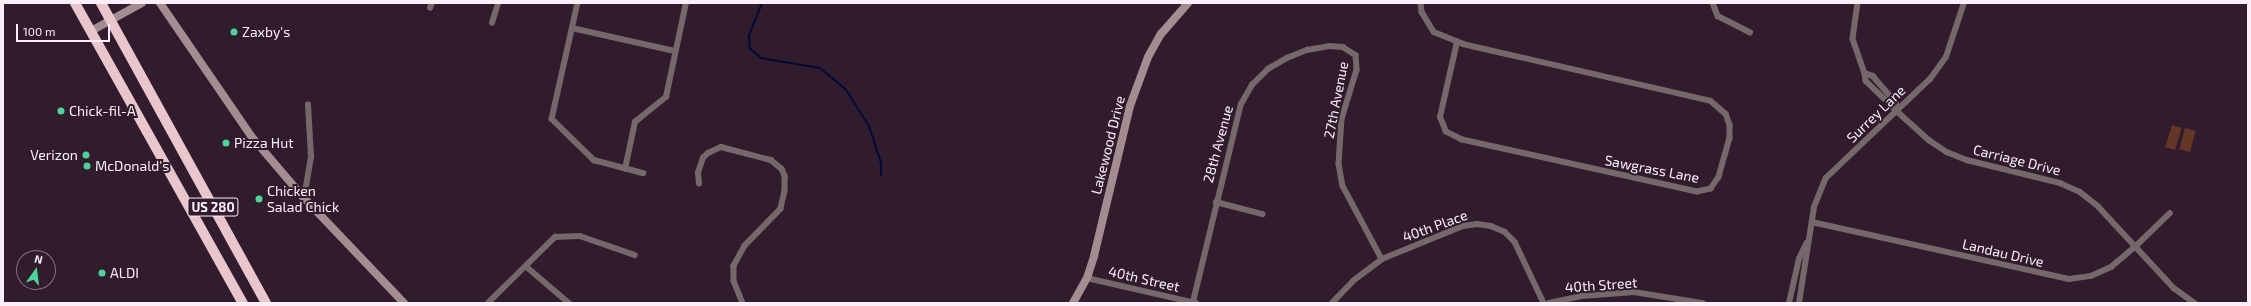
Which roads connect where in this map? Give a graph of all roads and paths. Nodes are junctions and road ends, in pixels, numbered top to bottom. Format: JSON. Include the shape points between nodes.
{"nodes":[{"id":1,"x":75,"y":3,"type":"edge"},
{"id":2,"x":101,"y":3,"type":"edge"},
{"id":3,"x":142,"y":3,"type":"edge"},
{"id":4,"x":160,"y":3,"type":"edge"},
{"id":5,"x":498,"y":3,"type":"edge"},
{"id":6,"x":578,"y":3,"type":"edge"},
{"id":7,"x":686,"y":3,"type":"edge"},
{"id":8,"x":1188,"y":3,"type":"edge"},
{"id":9,"x":1421,"y":3,"type":"edge"},
{"id":10,"x":1713,"y":3,"type":"edge"},
{"id":11,"x":1858,"y":3,"type":"edge"},
{"id":12,"x":1964,"y":3,"type":"edge"},
{"id":13,"x":111,"y":20,"type":"junction"},
{"id":14,"x":492,"y":24,"type":"dead end"},
{"id":15,"x":572,"y":28,"type":"junction"},
{"id":16,"x":91,"y":31,"type":"junction"},
{"id":17,"x":1750,"y":32,"type":"dead end"},
{"id":18,"x":1456,"y":42,"type":"junction"},
{"id":19,"x":675,"y":51,"type":"junction"},
{"id":20,"x":1356,"y":55,"type":"joint"},
{"id":21,"x":308,"y":105,"type":"dead end"},
{"id":22,"x":1898,"y":112,"type":"junction"},
{"id":23,"x":625,"y":169,"type":"junction"},
{"id":24,"x":643,"y":174,"type":"dead end"},
{"id":25,"x":699,"y":184,"type":"dead end"},
{"id":26,"x":304,"y":198,"type":"junction"},
{"id":27,"x":1216,"y":202,"type":"junction"},
{"id":28,"x":2170,"y":213,"type":"dead end"},
{"id":29,"x":1262,"y":214,"type":"dead end"},
{"id":30,"x":1812,"y":222,"type":"junction"},
{"id":31,"x":1807,"y":242,"type":"junction"},
{"id":32,"x":2136,"y":246,"type":"junction"},
{"id":33,"x":635,"y":255,"type":"dead end"},
{"id":34,"x":1382,"y":260,"type":"junction"},
{"id":35,"x":527,"y":267,"type":"junction"},
{"id":36,"x":1087,"y":278,"type":"junction"},
{"id":37,"x":243,"y":303,"type":"edge"},
{"id":38,"x":266,"y":303,"type":"edge"},
{"id":39,"x":404,"y":303,"type":"edge"},
{"id":40,"x":488,"y":303,"type":"edge"},
{"id":41,"x":569,"y":303,"type":"edge"},
{"id":42,"x":743,"y":303,"type":"edge"},
{"id":43,"x":1073,"y":303,"type":"edge"},
{"id":44,"x":1194,"y":303,"type":"edge"},
{"id":45,"x":1332,"y":303,"type":"edge"},
{"id":46,"x":1544,"y":303,"type":"edge"},
{"id":47,"x":1549,"y":303,"type":"edge"},
{"id":48,"x":1703,"y":303,"type":"edge"},
{"id":49,"x":1789,"y":303,"type":"edge"},
{"id":50,"x":1799,"y":303,"type":"edge"},
{"id":51,"x":2195,"y":303,"type":"edge"}],
"edges":[{"from":1,"to":16,"type":"highway","number":"US 280"},
{"from":2,"to":13,"type":"highway","number":"US 280"},
{"from":3,"to":13,"type":"street"},
{"from":4,"to":26,"type":"street","via":[[251,136]]},
{"from":5,"to":14,"type":"street"},
{"from":6,"to":15,"type":"street"},
{"from":7,"to":19,"type":"street"},
{"from":8,"to":36,"type":"street","name":"Lakewood Drive","via":[[1165,29],[1148,57],[1130,106]]},
{"from":9,"to":18,"type":"street","name":"Sawgrass Lane","via":[[1422,12],[1434,32]]},
{"from":10,"to":17,"type":"street","via":[[1718,16]]},
{"from":11,"to":22,"type":"street","name":"Carriage Drive","via":[[1853,39],[1865,73],[1874,76],[1896,102]]},
{"from":12,"to":22,"type":"street","name":"Surrey Lane","via":[[1946,57],[1930,79]]},
{"from":13,"to":16,"type":"street"},
{"from":13,"to":38,"type":"highway","number":"US 280"},
{"from":15,"to":19,"type":"street"},
{"from":15,"to":23,"type":"street","via":[[552,119],[588,156]]},
{"from":16,"to":37,"type":"highway","number":"US 280"},
{"from":18,"to":18,"type":"street","name":"Sawgrass Lane","via":[[1711,101],[1726,114],[1730,125],[1730,138],[1719,177],[1711,189],[1697,192],[1462,140],[1446,132],[1440,117]]},
{"from":19,"to":23,"type":"street","via":[[666,98],[635,122]]},
{"from":20,"to":27,"type":"street","name":"28th Avenue","via":[[1343,47],[1329,46],[1307,50],[1268,69],[1252,84],[1241,104],[1234,125]]},
{"from":20,"to":34,"type":"street","name":"27th Avenue","via":[[1357,70],[1342,119],[1339,164],[1346,192]]},
{"from":21,"to":26,"type":"street","via":[[311,157]]},
{"from":22,"to":30,"type":"street","name":"Surrey Lane","via":[[1826,178],[1819,192]]},
{"from":22,"to":32,"type":"street","name":"Carriage Drive","via":[[1947,152],[1974,162],[2060,183],[2080,192],[2098,206]]},
{"from":23,"to":24,"type":"street"},
{"from":25,"to":42,"type":"street","via":[[698,173],[703,158],[721,147],[771,160],[782,169],[785,176],[781,209],[745,246],[734,266],[734,281]]},
{"from":26,"to":39,"type":"street"},
{"from":27,"to":29,"type":"street"},
{"from":27,"to":44,"type":"street","name":"28th Avenue"},
{"from":28,"to":32,"type":"street","name":"Landau Drive"},
{"from":30,"to":31,"type":"street","name":"Surrey Lane"},
{"from":30,"to":32,"type":"street","name":"Landau Drive","via":[[2070,279],[2091,276],[2111,267]]},
{"from":31,"to":49,"type":"street","name":"Surrey Lane","via":[[1799,259]]},
{"from":31,"to":50,"type":"street","name":"Surrey Lane","via":[[1807,259]]},
{"from":32,"to":51,"type":"street","name":"Carriage Drive","via":[[2174,288]]},
{"from":33,"to":35,"type":"street","via":[[602,242],[564,235],[555,237]]},
{"from":34,"to":45,"type":"street","name":"40th Place","via":[[1353,281]]},
{"from":34,"to":46,"type":"street","name":"40th Place","via":[[1463,226],[1491,226],[1505,232],[1515,242]]},
{"from":35,"to":40,"type":"street"},
{"from":35,"to":41,"type":"street"},
{"from":36,"to":43,"type":"street","name":"Lakewood Drive"},
{"from":36,"to":44,"type":"street","name":"40th Street"},
{"from":47,"to":48,"type":"street","name":"40th Street","via":[[1582,296],[1634,292]]}]}
